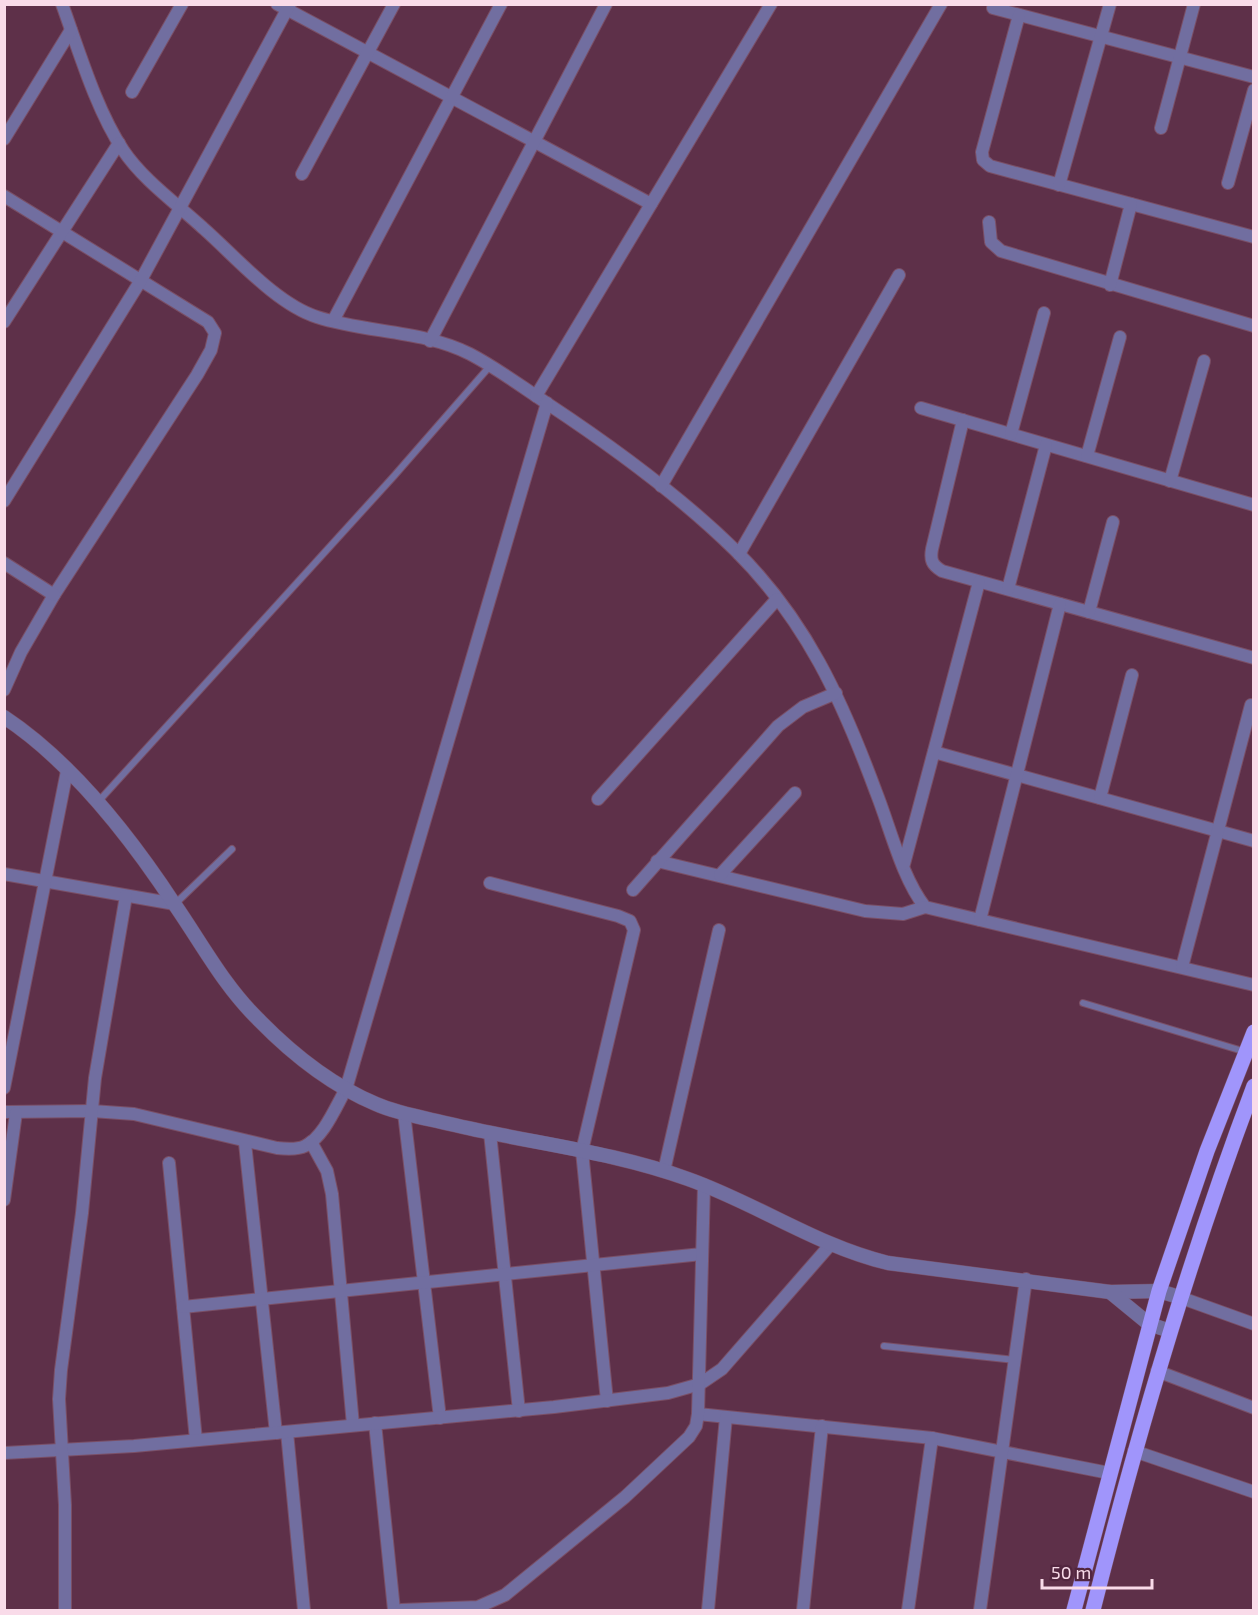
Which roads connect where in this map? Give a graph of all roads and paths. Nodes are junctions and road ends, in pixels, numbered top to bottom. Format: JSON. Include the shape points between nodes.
{"nodes":[{"id":1,"x":62,"y":4,"type":"edge"},
{"id":2,"x":183,"y":4,"type":"edge"},
{"id":3,"x":394,"y":4,"type":"edge"},
{"id":4,"x":501,"y":4,"type":"edge"},
{"id":5,"x":606,"y":4,"type":"edge"},
{"id":6,"x":771,"y":4,"type":"edge"},
{"id":7,"x":941,"y":4,"type":"edge"},
{"id":8,"x":1110,"y":4,"type":"edge"},
{"id":9,"x":1194,"y":4,"type":"edge"},
{"id":10,"x":285,"y":6,"type":"edge"},
{"id":11,"x":993,"y":8,"type":"dead end"},
{"id":12,"x":1019,"y":15,"type":"junction"},
{"id":13,"x":71,"y":30,"type":"junction"},
{"id":14,"x":1101,"y":37,"type":"junction"},
{"id":15,"x":367,"y":52,"type":"junction"},
{"id":16,"x":1179,"y":57,"type":"junction"},
{"id":17,"x":1254,"y":77,"type":"edge"},
{"id":18,"x":1254,"y":90,"type":"edge"},
{"id":19,"x":132,"y":92,"type":"dead end"},
{"id":20,"x":452,"y":98,"type":"junction"},
{"id":21,"x":1161,"y":128,"type":"dead end"},
{"id":22,"x":4,"y":139,"type":"edge"},
{"id":23,"x":533,"y":140,"type":"junction"},
{"id":24,"x":119,"y":143,"type":"junction"},
{"id":25,"x":302,"y":174,"type":"dead end"},
{"id":26,"x":1228,"y":183,"type":"dead end"},
{"id":27,"x":1059,"y":185,"type":"junction"},
{"id":28,"x":4,"y":196,"type":"edge"},
{"id":29,"x":651,"y":204,"type":"junction"},
{"id":30,"x":1131,"y":204,"type":"junction"},
{"id":31,"x":181,"y":208,"type":"junction"},
{"id":32,"x":989,"y":222,"type":"dead end"},
{"id":33,"x":60,"y":232,"type":"junction"},
{"id":34,"x":1254,"y":237,"type":"edge"},
{"id":35,"x":899,"y":275,"type":"dead end"},
{"id":36,"x":141,"y":280,"type":"junction"},
{"id":37,"x":1110,"y":285,"type":"junction"},
{"id":38,"x":1044,"y":313,"type":"dead end"},
{"id":39,"x":333,"y":321,"type":"junction"},
{"id":40,"x":4,"y":322,"type":"edge"},
{"id":41,"x":1254,"y":326,"type":"edge"},
{"id":42,"x":1120,"y":337,"type":"dead end"},
{"id":43,"x":430,"y":341,"type":"junction"},
{"id":44,"x":1204,"y":361,"type":"dead end"},
{"id":45,"x":490,"y":366,"type":"junction"},
{"id":46,"x":542,"y":400,"type":"junction"},
{"id":47,"x":921,"y":408,"type":"dead end"},
{"id":48,"x":963,"y":420,"type":"junction"},
{"id":49,"x":1011,"y":434,"type":"junction"},
{"id":50,"x":1046,"y":445,"type":"junction"},
{"id":51,"x":1087,"y":456,"type":"junction"},
{"id":52,"x":1170,"y":481,"type":"junction"},
{"id":53,"x":661,"y":486,"type":"junction"},
{"id":54,"x":4,"y":501,"type":"edge"},
{"id":55,"x":1254,"y":505,"type":"edge"},
{"id":56,"x":1113,"y":522,"type":"dead end"},
{"id":57,"x":739,"y":554,"type":"junction"},
{"id":58,"x":4,"y":563,"type":"edge"},
{"id":59,"x":979,"y":582,"type":"junction"},
{"id":60,"x":1008,"y":589,"type":"junction"},
{"id":61,"x":54,"y":595,"type":"junction"},
{"id":62,"x":777,"y":599,"type":"junction"},
{"id":63,"x":1060,"y":604,"type":"junction"},
{"id":64,"x":1089,"y":612,"type":"junction"},
{"id":65,"x":1254,"y":658,"type":"edge"},
{"id":66,"x":1132,"y":675,"type":"dead end"},
{"id":67,"x":4,"y":690,"type":"edge"},
{"id":68,"x":836,"y":693,"type":"junction"},
{"id":69,"x":1251,"y":705,"type":"dead end"},
{"id":70,"x":4,"y":717,"type":"edge"},
{"id":71,"x":933,"y":752,"type":"junction"},
{"id":72,"x":67,"y":771,"type":"junction"},
{"id":73,"x":1016,"y":774,"type":"junction"},
{"id":74,"x":795,"y":793,"type":"dead end"},
{"id":75,"x":1100,"y":798,"type":"junction"},
{"id":76,"x":598,"y":799,"type":"dead end"},
{"id":77,"x":97,"y":804,"type":"junction"},
{"id":78,"x":1218,"y":831,"type":"junction"},
{"id":79,"x":1254,"y":841,"type":"edge"},
{"id":80,"x":232,"y":849,"type":"dead end"},
{"id":81,"x":657,"y":861,"type":"junction"},
{"id":82,"x":904,"y":864,"type":"junction"},
{"id":83,"x":4,"y":874,"type":"edge"},
{"id":84,"x":720,"y":875,"type":"junction"},
{"id":85,"x":47,"y":881,"type":"junction"},
{"id":86,"x":490,"y":883,"type":"dead end"},
{"id":87,"x":633,"y":890,"type":"dead end"},
{"id":88,"x":126,"y":896,"type":"junction"},
{"id":89,"x":175,"y":904,"type":"junction"},
{"id":90,"x":925,"y":907,"type":"junction"},
{"id":91,"x":980,"y":920,"type":"junction"},
{"id":92,"x":719,"y":930,"type":"dead end"},
{"id":93,"x":1182,"y":967,"type":"junction"},
{"id":94,"x":1254,"y":985,"type":"edge"},
{"id":95,"x":1083,"y":1003,"type":"dead end"},
{"id":96,"x":1254,"y":1032,"type":"edge"},
{"id":97,"x":1246,"y":1052,"type":"junction"},
{"id":98,"x":1254,"y":1086,"type":"edge"},
{"id":99,"x":4,"y":1088,"type":"edge"},
{"id":100,"x":346,"y":1089,"type":"junction"},
{"id":101,"x":92,"y":1111,"type":"junction"},
{"id":102,"x":10,"y":1113,"type":"edge"},
{"id":103,"x":404,"y":1113,"type":"junction"},
{"id":104,"x":490,"y":1133,"type":"junction"},
{"id":105,"x":311,"y":1142,"type":"junction"},
{"id":106,"x":245,"y":1143,"type":"junction"},
{"id":107,"x":582,"y":1151,"type":"junction"},
{"id":108,"x":169,"y":1163,"type":"dead end"},
{"id":109,"x":664,"y":1171,"type":"junction"},
{"id":110,"x":704,"y":1185,"type":"junction"},
{"id":111,"x":4,"y":1200,"type":"edge"},
{"id":112,"x":831,"y":1244,"type":"junction"},
{"id":113,"x":702,"y":1254,"type":"junction"},
{"id":114,"x":592,"y":1264,"type":"junction"},
{"id":115,"x":504,"y":1274,"type":"junction"},
{"id":116,"x":1026,"y":1279,"type":"junction"},
{"id":117,"x":424,"y":1283,"type":"junction"},
{"id":118,"x":1159,"y":1291,"type":"junction"},
{"id":119,"x":341,"y":1292,"type":"junction"},
{"id":120,"x":1110,"y":1292,"type":"junction"},
{"id":121,"x":1179,"y":1297,"type":"junction"},
{"id":122,"x":262,"y":1300,"type":"junction"},
{"id":123,"x":183,"y":1307,"type":"junction"},
{"id":124,"x":1149,"y":1324,"type":"junction"},
{"id":125,"x":1254,"y":1324,"type":"edge"},
{"id":126,"x":1170,"y":1331,"type":"junction"},
{"id":127,"x":884,"y":1346,"type":"dead end"},
{"id":128,"x":1015,"y":1360,"type":"junction"},
{"id":129,"x":1157,"y":1371,"type":"junction"},
{"id":130,"x":700,"y":1384,"type":"junction"},
{"id":131,"x":607,"y":1401,"type":"junction"},
{"id":132,"x":1254,"y":1408,"type":"edge"},
{"id":133,"x":519,"y":1410,"type":"junction"},
{"id":134,"x":698,"y":1414,"type":"junction"},
{"id":135,"x":726,"y":1417,"type":"junction"},
{"id":136,"x":440,"y":1418,"type":"junction"},
{"id":137,"x":375,"y":1423,"type":"junction"},
{"id":138,"x":353,"y":1425,"type":"junction"},
{"id":139,"x":822,"y":1426,"type":"junction"},
{"id":140,"x":281,"y":1433,"type":"junction"},
{"id":141,"x":932,"y":1438,"type":"junction"},
{"id":142,"x":196,"y":1440,"type":"junction"},
{"id":143,"x":62,"y":1449,"type":"junction"},
{"id":144,"x":1134,"y":1451,"type":"junction"},
{"id":145,"x":1003,"y":1452,"type":"junction"},
{"id":146,"x":4,"y":1453,"type":"edge"},
{"id":147,"x":1109,"y":1473,"type":"junction"},
{"id":148,"x":1254,"y":1492,"type":"edge"},
{"id":149,"x":65,"y":1611,"type":"edge"},
{"id":150,"x":304,"y":1611,"type":"edge"},
{"id":151,"x":393,"y":1611,"type":"edge"},
{"id":152,"x":401,"y":1611,"type":"edge"},
{"id":153,"x":708,"y":1611,"type":"edge"},
{"id":154,"x":802,"y":1611,"type":"edge"},
{"id":155,"x":908,"y":1611,"type":"edge"},
{"id":156,"x":980,"y":1611,"type":"edge"},
{"id":157,"x":1074,"y":1611,"type":"edge"},
{"id":158,"x":1094,"y":1611,"type":"edge"}],
"edges":[{"from":1,"to":13,"type":"street"},
{"from":2,"to":19,"type":"street"},
{"from":3,"to":15,"type":"street"},
{"from":4,"to":20,"type":"street"},
{"from":5,"to":23,"type":"street"},
{"from":6,"to":29,"type":"street"},
{"from":7,"to":53,"type":"street"},
{"from":8,"to":14,"type":"street"},
{"from":9,"to":16,"type":"street"},
{"from":10,"to":15,"type":"street"},
{"from":10,"to":31,"type":"street"},
{"from":11,"to":12,"type":"street"},
{"from":12,"to":14,"type":"street"},
{"from":12,"to":27,"type":"street","via":[[983,160],[990,166]]},
{"from":13,"to":22,"type":"street"},
{"from":13,"to":24,"type":"street"},
{"from":14,"to":16,"type":"street"},
{"from":14,"to":27,"type":"street"},
{"from":15,"to":20,"type":"street"},
{"from":15,"to":25,"type":"street"},
{"from":16,"to":17,"type":"street"},
{"from":16,"to":21,"type":"street"},
{"from":18,"to":26,"type":"street"},
{"from":20,"to":23,"type":"street"},
{"from":20,"to":39,"type":"street"},
{"from":23,"to":29,"type":"street"},
{"from":23,"to":43,"type":"street"},
{"from":24,"to":31,"type":"street","via":[[138,169]]},
{"from":24,"to":33,"type":"street"},
{"from":27,"to":30,"type":"street"},
{"from":28,"to":33,"type":"street"},
{"from":29,"to":46,"type":"street"},
{"from":30,"to":34,"type":"street"},
{"from":30,"to":37,"type":"street"},
{"from":31,"to":36,"type":"street"},
{"from":31,"to":39,"type":"street","via":[[280,296],[301,310]]},
{"from":32,"to":37,"type":"street","via":[[991,242],[1001,251]]},
{"from":33,"to":36,"type":"street"},
{"from":33,"to":40,"type":"street"},
{"from":35,"to":57,"type":"street"},
{"from":36,"to":54,"type":"street"},
{"from":36,"to":61,"type":"street","via":[[208,322],[215,333],[212,350]]},
{"from":37,"to":41,"type":"street"},
{"from":38,"to":49,"type":"street"},
{"from":39,"to":43,"type":"street"},
{"from":42,"to":51,"type":"street"},
{"from":43,"to":45,"type":"street","via":[[453,347]]},
{"from":44,"to":52,"type":"street"},
{"from":45,"to":46,"type":"street"},
{"from":45,"to":77,"type":"lane"},
{"from":46,"to":53,"type":"street"},
{"from":46,"to":100,"type":"street"},
{"from":47,"to":48,"type":"street"},
{"from":48,"to":49,"type":"street"},
{"from":48,"to":59,"type":"street","via":[[931,557],[933,566],[942,572]]},
{"from":49,"to":50,"type":"street"},
{"from":50,"to":51,"type":"street"},
{"from":50,"to":60,"type":"street"},
{"from":51,"to":52,"type":"street"},
{"from":52,"to":55,"type":"street"},
{"from":53,"to":57,"type":"street"},
{"from":56,"to":64,"type":"street"},
{"from":57,"to":62,"type":"street"},
{"from":58,"to":61,"type":"street"},
{"from":59,"to":60,"type":"street"},
{"from":59,"to":71,"type":"street"},
{"from":60,"to":63,"type":"street"},
{"from":61,"to":67,"type":"street"},
{"from":62,"to":68,"type":"street","via":[[805,634]]},
{"from":62,"to":76,"type":"street"},
{"from":63,"to":64,"type":"street"},
{"from":63,"to":73,"type":"street"},
{"from":64,"to":65,"type":"street"},
{"from":66,"to":75,"type":"street"},
{"from":68,"to":81,"type":"street","via":[[803,707],[778,726]]},
{"from":68,"to":82,"type":"street"},
{"from":69,"to":78,"type":"street"},
{"from":70,"to":72,"type":"street","via":[[32,737]]},
{"from":71,"to":73,"type":"street"},
{"from":71,"to":82,"type":"street"},
{"from":72,"to":77,"type":"street"},
{"from":72,"to":85,"type":"street"},
{"from":73,"to":75,"type":"street"},
{"from":73,"to":91,"type":"street"},
{"from":74,"to":84,"type":"street"},
{"from":75,"to":78,"type":"street"},
{"from":77,"to":89,"type":"street"},
{"from":78,"to":79,"type":"street"},
{"from":78,"to":93,"type":"street"},
{"from":80,"to":89,"type":"lane"},
{"from":81,"to":84,"type":"street"},
{"from":81,"to":87,"type":"street"},
{"from":82,"to":90,"type":"street"},
{"from":83,"to":85,"type":"street"},
{"from":84,"to":90,"type":"street","via":[[865,911],[903,914]]},
{"from":85,"to":88,"type":"street"},
{"from":85,"to":99,"type":"street"},
{"from":86,"to":107,"type":"street","via":[[618,916],[630,921],[634,930]]},
{"from":88,"to":89,"type":"street"},
{"from":88,"to":101,"type":"street"},
{"from":89,"to":100,"type":"street","via":[[240,1000],[300,1058]]},
{"from":90,"to":91,"type":"street"},
{"from":91,"to":93,"type":"street"},
{"from":92,"to":109,"type":"street"},
{"from":93,"to":94,"type":"street"},
{"from":95,"to":97,"type":"lane"},
{"from":96,"to":97,"type":"main road"},
{"from":97,"to":118,"type":"main road"},
{"from":98,"to":121,"type":"main road"},
{"from":100,"to":103,"type":"street"},
{"from":100,"to":105,"type":"street"},
{"from":101,"to":102,"type":"street"},
{"from":101,"to":106,"type":"street","via":[[134,1114]]},
{"from":101,"to":143,"type":"street","via":[[61,1370]]},
{"from":102,"to":111,"type":"street"},
{"from":103,"to":104,"type":"street"},
{"from":103,"to":117,"type":"street"},
{"from":104,"to":107,"type":"street"},
{"from":104,"to":115,"type":"street"},
{"from":105,"to":106,"type":"street","via":[[295,1149]]},
{"from":105,"to":119,"type":"street","via":[[327,1171],[332,1194]]},
{"from":106,"to":122,"type":"street"},
{"from":107,"to":109,"type":"street"},
{"from":107,"to":114,"type":"street"},
{"from":108,"to":123,"type":"street"},
{"from":109,"to":110,"type":"street"},
{"from":110,"to":112,"type":"street"},
{"from":110,"to":113,"type":"street"},
{"from":112,"to":116,"type":"street","via":[[888,1263]]},
{"from":112,"to":130,"type":"street","via":[[722,1369]]},
{"from":113,"to":114,"type":"street"},
{"from":113,"to":130,"type":"street"},
{"from":114,"to":115,"type":"street"},
{"from":114,"to":131,"type":"street"},
{"from":115,"to":117,"type":"street"},
{"from":115,"to":133,"type":"street"},
{"from":116,"to":120,"type":"street"},
{"from":116,"to":128,"type":"street"},
{"from":117,"to":119,"type":"street"},
{"from":117,"to":136,"type":"street"},
{"from":118,"to":120,"type":"street"},
{"from":118,"to":121,"type":"street"},
{"from":118,"to":124,"type":"main road"},
{"from":119,"to":122,"type":"street"},
{"from":119,"to":138,"type":"street"},
{"from":120,"to":124,"type":"street"},
{"from":121,"to":125,"type":"street"},
{"from":121,"to":126,"type":"main road"},
{"from":122,"to":123,"type":"street"},
{"from":122,"to":140,"type":"street"},
{"from":123,"to":142,"type":"street"},
{"from":124,"to":126,"type":"street"},
{"from":124,"to":147,"type":"main road"},
{"from":126,"to":129,"type":"main road"},
{"from":127,"to":128,"type":"lane"},
{"from":128,"to":145,"type":"street"},
{"from":129,"to":132,"type":"street"},
{"from":129,"to":144,"type":"main road"},
{"from":130,"to":131,"type":"street","via":[[668,1393]]},
{"from":130,"to":134,"type":"street"},
{"from":131,"to":133,"type":"street"},
{"from":133,"to":136,"type":"street"},
{"from":134,"to":135,"type":"street"},
{"from":134,"to":152,"type":"street","via":[[689,1437],[660,1466],[506,1596],[478,1607]]},
{"from":135,"to":139,"type":"street"},
{"from":135,"to":153,"type":"street"},
{"from":136,"to":137,"type":"street"},
{"from":137,"to":138,"type":"street"},
{"from":137,"to":151,"type":"street"},
{"from":138,"to":140,"type":"street"},
{"from":139,"to":141,"type":"street"},
{"from":139,"to":154,"type":"street"},
{"from":140,"to":142,"type":"street"},
{"from":140,"to":150,"type":"street"},
{"from":141,"to":145,"type":"street"},
{"from":141,"to":155,"type":"street"},
{"from":142,"to":143,"type":"street"},
{"from":143,"to":146,"type":"street"},
{"from":143,"to":149,"type":"street"},
{"from":144,"to":148,"type":"street"},
{"from":144,"to":158,"type":"main road"},
{"from":145,"to":147,"type":"street"},
{"from":145,"to":156,"type":"street"},
{"from":147,"to":157,"type":"main road"}]}
